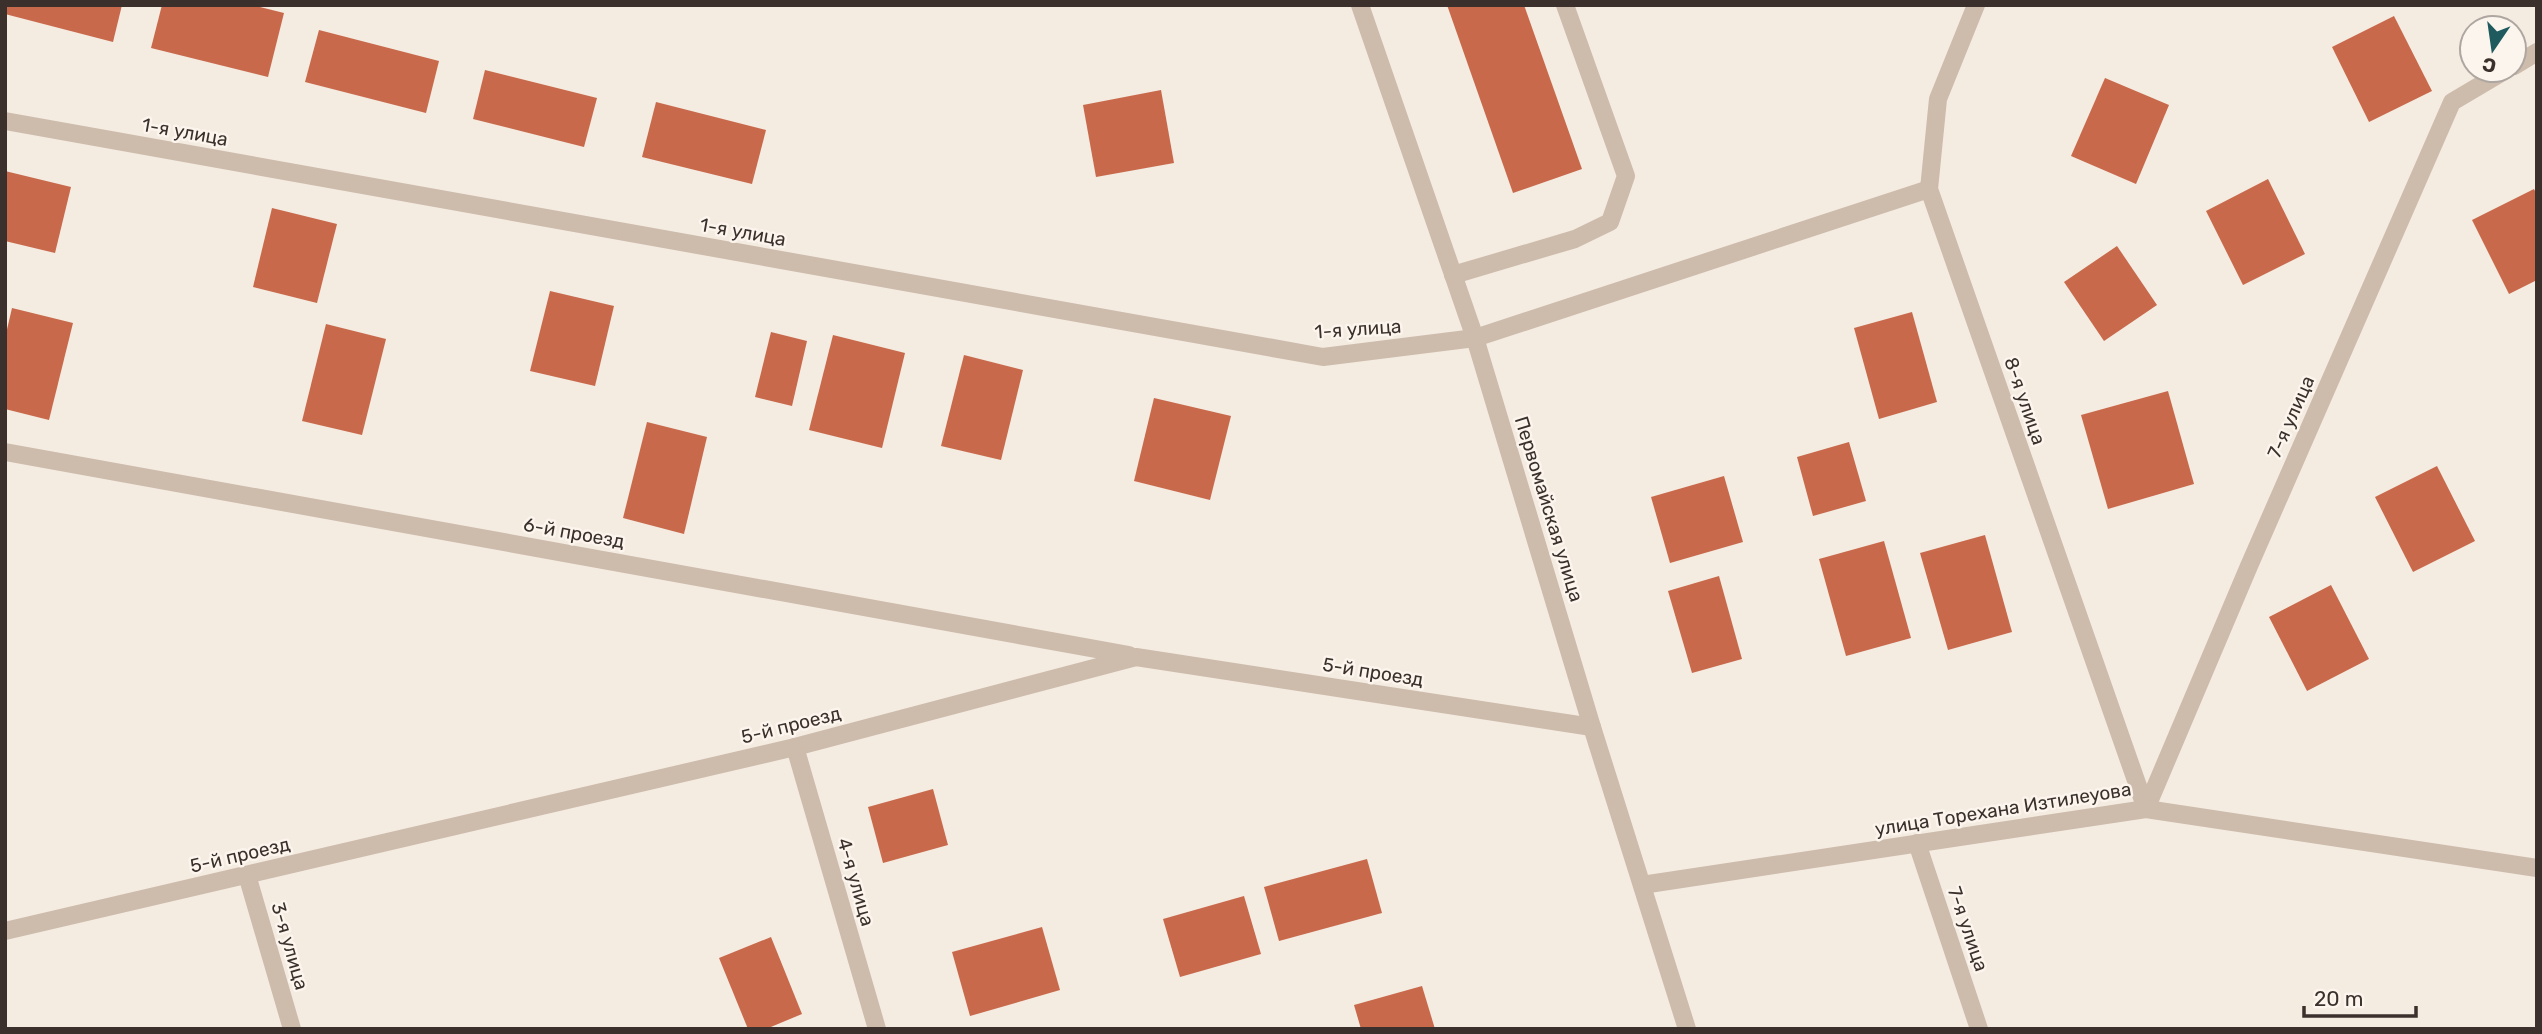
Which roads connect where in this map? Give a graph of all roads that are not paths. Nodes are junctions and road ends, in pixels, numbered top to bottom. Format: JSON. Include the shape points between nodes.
{"nodes":[{"id":1,"x":1360,"y":5,"type":"edge"},
{"id":2,"x":1565,"y":5,"type":"edge"},
{"id":3,"x":1976,"y":5,"type":"edge"},
{"id":4,"x":2483,"y":84,"type":"edge"},
{"id":5,"x":5,"y":121,"type":"edge"},
{"id":6,"x":1929,"y":188,"type":"junction"},
{"id":7,"x":1453,"y":275,"type":"junction"},
{"id":8,"x":1475,"y":338,"type":"junction"},
{"id":9,"x":5,"y":452,"type":"edge"},
{"id":10,"x":1136,"y":657,"type":"junction"},
{"id":11,"x":1592,"y":727,"type":"junction"},
{"id":12,"x":795,"y":747,"type":"junction"},
{"id":13,"x":2146,"y":809,"type":"junction"},
{"id":14,"x":1917,"y":843,"type":"junction"},
{"id":15,"x":2537,"y":868,"type":"edge"},
{"id":16,"x":247,"y":875,"type":"junction"},
{"id":17,"x":1642,"y":885,"type":"junction"},
{"id":18,"x":5,"y":931,"type":"edge"},
{"id":19,"x":292,"y":1029,"type":"edge"},
{"id":20,"x":877,"y":1029,"type":"edge"},
{"id":21,"x":1687,"y":1029,"type":"edge"},
{"id":22,"x":1979,"y":1029,"type":"edge"}],
"edges":[{"from":1,"to":7,"type":"street","name":"Первомайская улица"},
{"from":2,"to":7,"type":"street","via":[[1626,176],[1610,222],[1575,239]]},
{"from":3,"to":6,"type":"street","name":"8-я улица","via":[[1938,99]]},
{"from":4,"to":13,"type":"street","name":"7-я улица","via":[[2452,102]]},
{"from":5,"to":8,"type":"street","name":"1-я улица","via":[[1323,357]]},
{"from":6,"to":8,"type":"street","name":"1-я улица"},
{"from":6,"to":13,"type":"street","name":"8-я улица"},
{"from":7,"to":8,"type":"street","name":"Первомайская улица"},
{"from":8,"to":11,"type":"street","name":"Первомайская улица"},
{"from":9,"to":10,"type":"street","name":"6-й проезд"},
{"from":10,"to":11,"type":"street","name":"5-й проезд"},
{"from":10,"to":12,"type":"street","name":"5-й проезд"},
{"from":11,"to":17,"type":"street","name":"Первомайская улица"},
{"from":12,"to":16,"type":"street","name":"5-й проезд"},
{"from":12,"to":20,"type":"street","name":"4-я улица"},
{"from":13,"to":14,"type":"street","name":"улица Торехана Изтилеуова"},
{"from":13,"to":15,"type":"street","name":"улица Торехана Изтилеуова"},
{"from":14,"to":17,"type":"street","name":"улица Торехана Изтилеуова"},
{"from":14,"to":22,"type":"street","name":"7-я улица"},
{"from":16,"to":18,"type":"street","name":"5-й проезд"},
{"from":16,"to":19,"type":"street","name":"3-я улица"},
{"from":17,"to":21,"type":"street","name":"Первомайская улица"}]}
